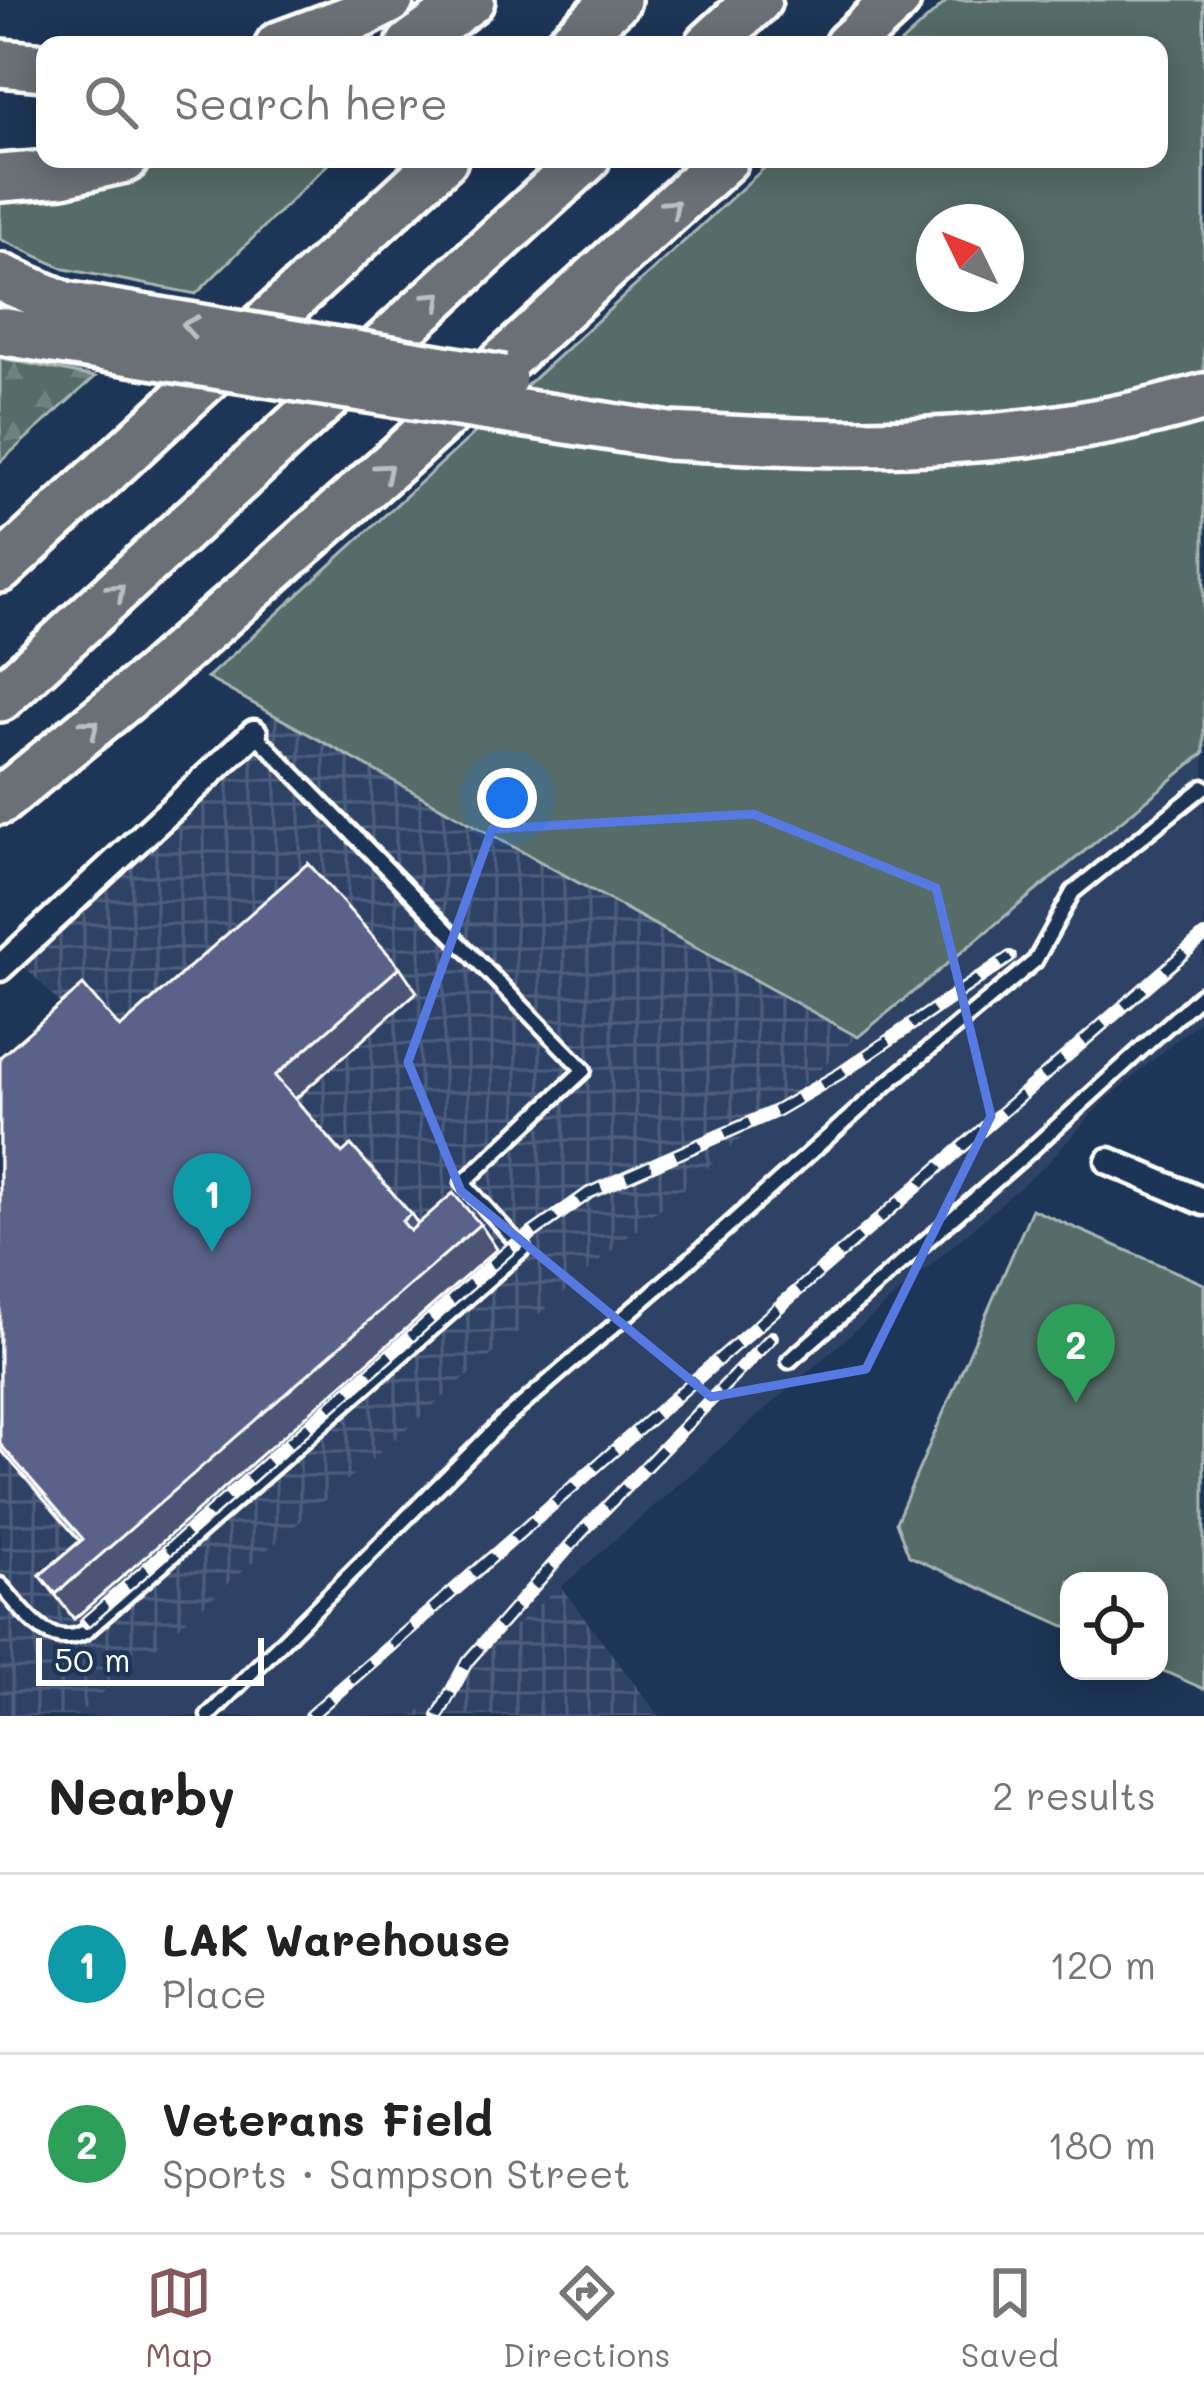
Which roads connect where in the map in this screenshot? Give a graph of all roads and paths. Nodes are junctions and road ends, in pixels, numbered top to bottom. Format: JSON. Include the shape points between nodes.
{"nodes":[{"id":1,"x":390,"y":0,"type":"edge"},
{"id":2,"x":471,"y":0,"type":"edge"},
{"id":3,"x":616,"y":0,"type":"edge"},
{"id":4,"x":758,"y":0,"type":"edge"},
{"id":5,"x":897,"y":0,"type":"edge"},
{"id":6,"x":303,"y":36,"type":"edge"},
{"id":7,"x":422,"y":36,"type":"edge"},
{"id":8,"x":578,"y":36,"type":"edge"},
{"id":9,"x":720,"y":36,"type":"edge"},
{"id":10,"x":858,"y":36,"type":"edge"},
{"id":11,"x":0,"y":63,"type":"edge"},
{"id":12,"x":36,"y":66,"type":"edge"},
{"id":13,"x":84,"y":168,"type":"edge"},
{"id":14,"x":434,"y":168,"type":"edge"},
{"id":15,"x":576,"y":168,"type":"edge"},
{"id":16,"x":715,"y":168,"type":"edge"},
{"id":17,"x":0,"y":178,"type":"edge"},
{"id":18,"x":0,"y":277,"type":"edge"},
{"id":19,"x":59,"y":323,"type":"junction"},
{"id":20,"x":0,"y":331,"type":"edge"},
{"id":21,"x":1204,"y":370,"type":"edge"},
{"id":22,"x":1204,"y":397,"type":"edge"},
{"id":23,"x":674,"y":422,"type":"junction"},
{"id":24,"x":0,"y":569,"type":"edge"},
{"id":25,"x":0,"y":698,"type":"edge"},
{"id":26,"x":254,"y":733,"type":"joint"},
{"id":27,"x":1204,"y":788,"type":"edge"},
{"id":28,"x":0,"y":801,"type":"edge"},
{"id":29,"x":0,"y":968,"type":"edge"},
{"id":30,"x":1204,"y":992,"type":"edge"},
{"id":31,"x":1108,"y":1161,"type":"dead end"},
{"id":32,"x":1204,"y":1202,"type":"edge"},
{"id":33,"x":789,"y":1360,"type":"dead end"},
{"id":34,"x":0,"y":1585,"type":"edge"},
{"id":35,"x":208,"y":1716,"type":"edge"}],
"edges":[{"from":1,"to":6,"type":"highway"},
{"from":2,"to":7,"type":"highway"},
{"from":3,"to":8,"type":"highway"},
{"from":4,"to":9,"type":"highway"},
{"from":5,"to":10,"type":"highway"},
{"from":11,"to":12,"type":"highway"},
{"from":13,"to":17,"type":"highway"},
{"from":14,"to":24,"type":"highway"},
{"from":25,"to":15,"type":"highway","one_way":true},
{"from":28,"to":16,"type":"highway","one_way":true,"via":[[153,676]]},
{"from":18,"to":19,"type":"highway"},
{"from":19,"to":20,"type":"highway"},
{"from":19,"to":23,"type":"highway","bridge":true},
{"from":21,"to":23,"type":"highway","via":[[970,412]]},
{"from":22,"to":23,"type":"highway","via":[[964,440],[862,443]]},
{"from":26,"to":29,"type":"street"},
{"from":26,"to":34,"type":"lane","via":[[584,1070],[463,1183],[524,1249],[86,1632],[73,1639],[44,1632]]},
{"from":27,"to":35,"type":"lane","via":[[1073,892],[1034,961],[501,1423]]},
{"from":30,"to":33,"type":"lane"},
{"from":31,"to":32,"type":"street"}]}
